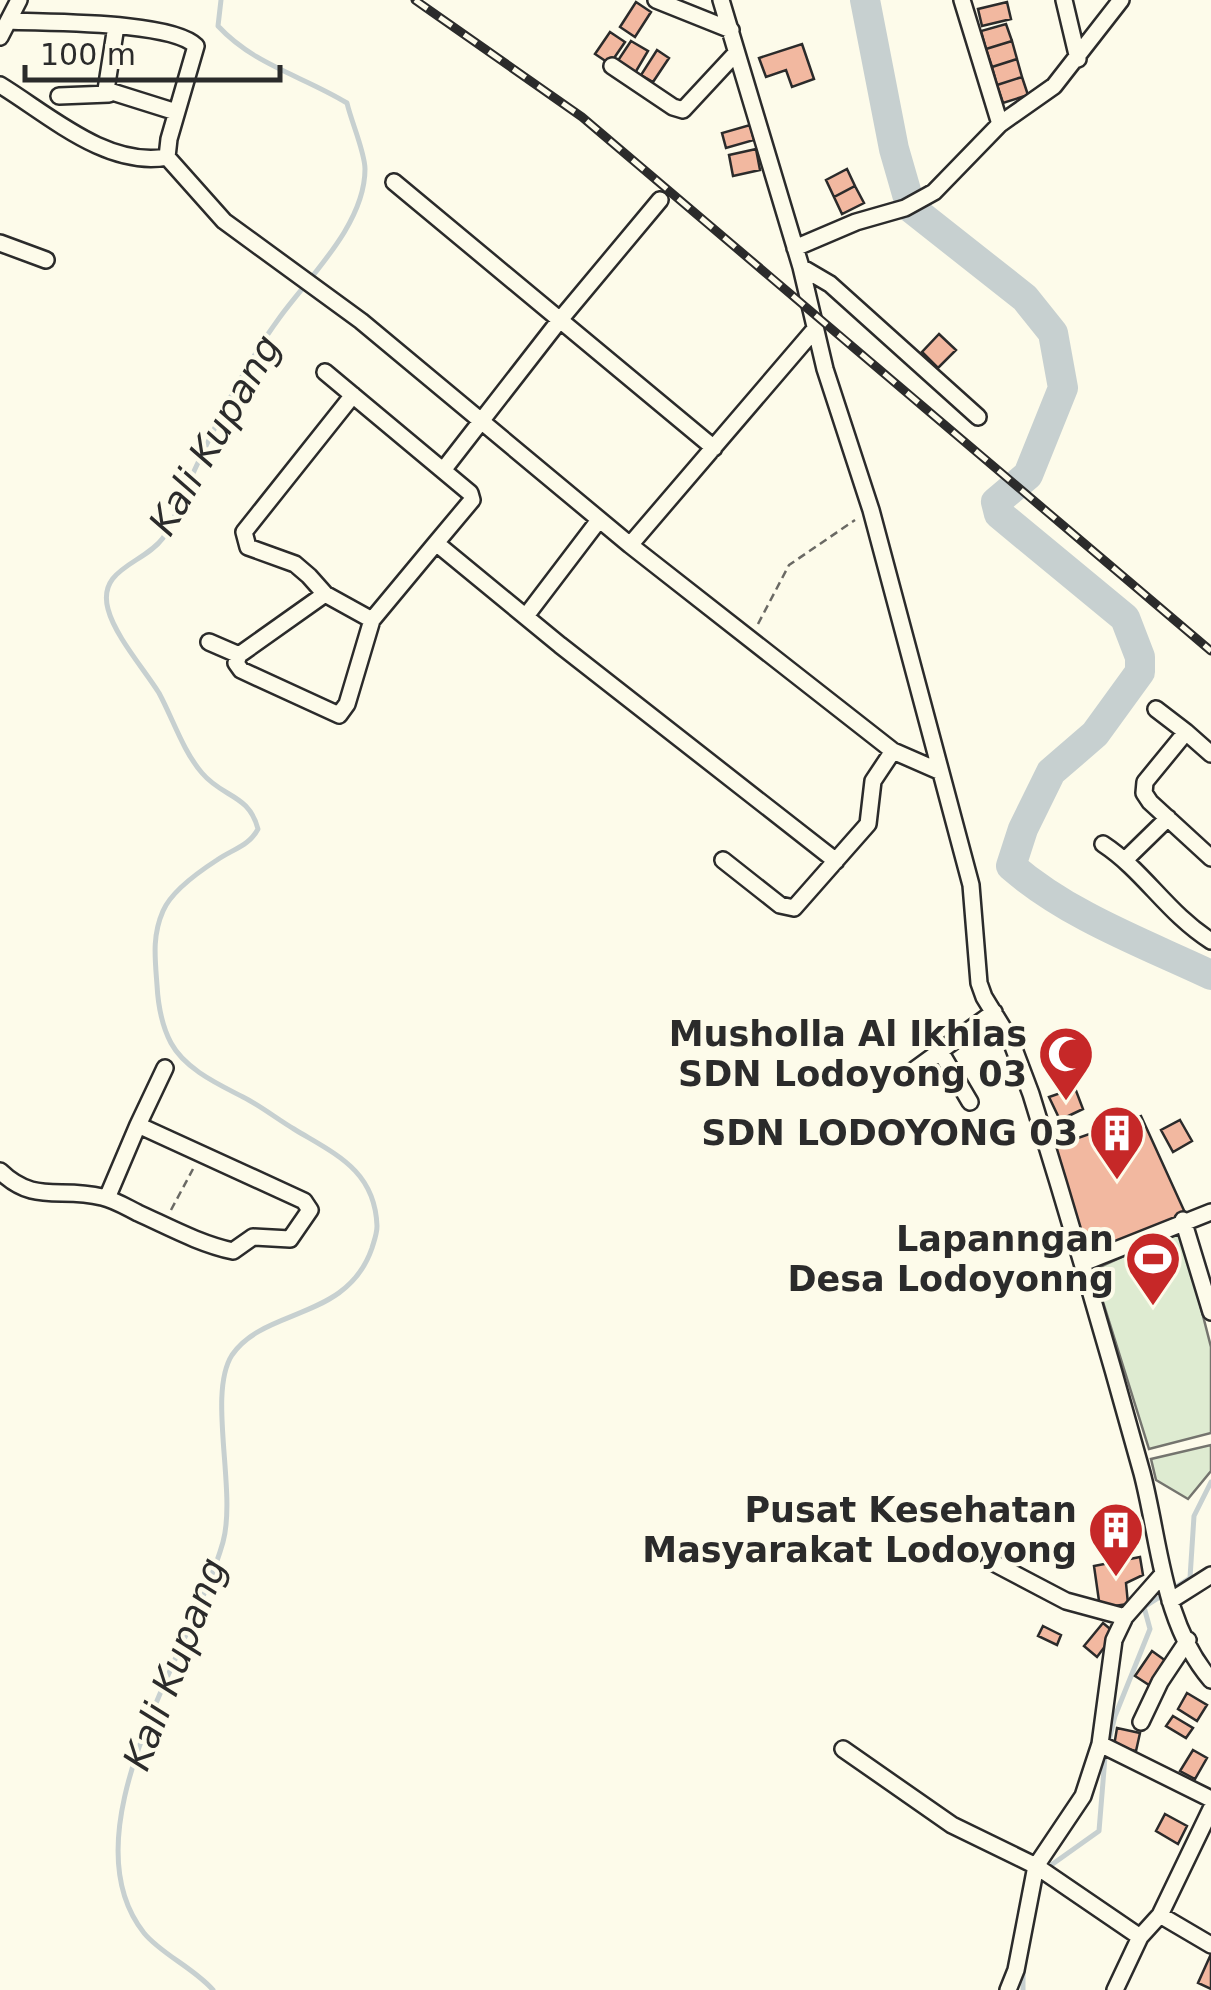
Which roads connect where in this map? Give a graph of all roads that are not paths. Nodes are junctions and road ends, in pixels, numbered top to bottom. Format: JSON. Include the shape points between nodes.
{"nodes":[{"id":1,"x":19,"y":0,"type":"edge"},
{"id":2,"x":656,"y":0,"type":"edge"},
{"id":3,"x":722,"y":0,"type":"edge"},
{"id":4,"x":962,"y":0,"type":"edge"},
{"id":5,"x":1064,"y":0,"type":"edge"},
{"id":6,"x":1122,"y":0,"type":"edge"},
{"id":7,"x":9,"y":21,"type":"junction"},
{"id":8,"x":116,"y":26,"type":"junction"},
{"id":9,"x":731,"y":30,"type":"junction"},
{"id":10,"x":0,"y":37,"type":"edge"},
{"id":11,"x":736,"y":53,"type":"junction"},
{"id":12,"x":1078,"y":58,"type":"junction"},
{"id":13,"x":612,"y":66,"type":"dead end"},
{"id":14,"x":0,"y":85,"type":"edge"},
{"id":15,"x":109,"y":94,"type":"junction"},
{"id":16,"x":59,"y":96,"type":"dead end"},
{"id":17,"x":176,"y":112,"type":"junction"},
{"id":18,"x":1000,"y":124,"type":"junction"},
{"id":19,"x":167,"y":156,"type":"junction"},
{"id":20,"x":394,"y":182,"type":"dead end"},
{"id":21,"x":660,"y":200,"type":"dead end"},
{"id":22,"x":0,"y":243,"type":"edge"},
{"id":23,"x":795,"y":248,"type":"junction"},
{"id":24,"x":46,"y":260,"type":"dead end"},
{"id":25,"x":801,"y":267,"type":"junction"},
{"id":26,"x":559,"y":321,"type":"junction"},
{"id":27,"x":815,"y":329,"type":"junction"},
{"id":28,"x":325,"y":372,"type":"dead end"},
{"id":29,"x":353,"y":395,"type":"junction"},
{"id":30,"x":978,"y":416,"type":"dead end"},
{"id":31,"x":482,"y":421,"type":"junction"},
{"id":32,"x":714,"y":448,"type":"junction"},
{"id":33,"x":444,"y":469,"type":"junction"},
{"id":34,"x":600,"y":520,"type":"junction"},
{"id":35,"x":436,"y":542,"type":"junction"},
{"id":36,"x":630,"y":545,"type":"junction"},
{"id":37,"x":324,"y":594,"type":"junction"},
{"id":38,"x":526,"y":616,"type":"junction"},
{"id":39,"x":372,"y":620,"type":"junction"},
{"id":40,"x":209,"y":642,"type":"dead end"},
{"id":41,"x":239,"y":655,"type":"junction"},
{"id":42,"x":1156,"y":708,"type":"dead end"},
{"id":43,"x":1186,"y":732,"type":"junction"},
{"id":44,"x":893,"y":751,"type":"junction"},
{"id":45,"x":1211,"y":754,"type":"edge"},
{"id":46,"x":939,"y":772,"type":"junction"},
{"id":47,"x":1168,"y":818,"type":"junction"},
{"id":48,"x":1103,"y":844,"type":"dead end"},
{"id":49,"x":1211,"y":858,"type":"edge"},
{"id":50,"x":723,"y":860,"type":"dead end"},
{"id":51,"x":1125,"y":860,"type":"junction"},
{"id":52,"x":836,"y":861,"type":"junction"},
{"id":53,"x":1211,"y":941,"type":"edge"},
{"id":54,"x":994,"y":1012,"type":"junction"},
{"id":55,"x":940,"y":1051,"type":"junction"},
{"id":56,"x":165,"y":1068,"type":"dead end"},
{"id":57,"x":910,"y":1073,"type":"dead end"},
{"id":58,"x":970,"y":1102,"type":"dead end"},
{"id":59,"x":138,"y":1124,"type":"junction"},
{"id":60,"x":0,"y":1171,"type":"edge"},
{"id":61,"x":107,"y":1198,"type":"junction"},
{"id":62,"x":1211,"y":1212,"type":"edge"},
{"id":63,"x":1183,"y":1220,"type":"junction"},
{"id":64,"x":1083,"y":1263,"type":"junction"},
{"id":65,"x":1211,"y":1312,"type":"edge"},
{"id":66,"x":990,"y":1561,"type":"dead end"},
{"id":67,"x":1211,"y":1575,"type":"edge"},
{"id":68,"x":1167,"y":1589,"type":"junction"},
{"id":69,"x":1125,"y":1617,"type":"junction"},
{"id":70,"x":1188,"y":1640,"type":"junction"},
{"id":71,"x":1211,"y":1680,"type":"edge"},
{"id":72,"x":1141,"y":1722,"type":"dead end"},
{"id":73,"x":1100,"y":1744,"type":"junction"},
{"id":74,"x":843,"y":1749,"type":"dead end"},
{"id":75,"x":1211,"y":1799,"type":"edge"},
{"id":76,"x":1211,"y":1808,"type":"edge"},
{"id":77,"x":1036,"y":1866,"type":"junction"},
{"id":78,"x":1160,"y":1915,"type":"junction"},
{"id":79,"x":1140,"y":1936,"type":"junction"},
{"id":80,"x":1211,"y":1945,"type":"edge"},
{"id":81,"x":1008,"y":1990,"type":"edge"},
{"id":82,"x":1116,"y":1990,"type":"edge"}],
"edges":[{"from":1,"to":7,"type":"street"},
{"from":2,"to":9,"type":"street"},
{"from":3,"to":9,"type":"street"},
{"from":4,"to":18,"type":"street"},
{"from":5,"to":12,"type":"street"},
{"from":6,"to":12,"type":"street"},
{"from":7,"to":8,"type":"street"},
{"from":7,"to":10,"type":"street"},
{"from":8,"to":15,"type":"street","via":[[104,86]]},
{"from":8,"to":17,"type":"street","via":[[180,35],[196,46]]},
{"from":9,"to":11,"type":"street"},
{"from":11,"to":13,"type":"street","via":[[683,110]]},
{"from":11,"to":23,"type":"street"},
{"from":12,"to":18,"type":"street","via":[[1054,86]]},
{"from":14,"to":19,"type":"street","via":[[108,152],[148,160]]},
{"from":15,"to":16,"type":"street"},
{"from":15,"to":17,"type":"street"},
{"from":17,"to":19,"type":"street"},
{"from":18,"to":23,"type":"street","via":[[934,192]]},
{"from":19,"to":31,"type":"street","via":[[212,210]]},
{"from":20,"to":26,"type":"street"},
{"from":21,"to":26,"type":"street"},
{"from":22,"to":24,"type":"street"},
{"from":23,"to":25,"type":"street"},
{"from":25,"to":27,"type":"street"},
{"from":25,"to":30,"type":"street","via":[[830,284]]},
{"from":26,"to":31,"type":"street"},
{"from":26,"to":32,"type":"street"},
{"from":27,"to":32,"type":"street"},
{"from":27,"to":46,"type":"street","via":[[871,510]]},
{"from":28,"to":29,"type":"street"},
{"from":29,"to":33,"type":"street"},
{"from":29,"to":37,"type":"street","via":[[244,532],[248,547],[294,564]]},
{"from":31,"to":33,"type":"street"},
{"from":31,"to":34,"type":"street"},
{"from":32,"to":36,"type":"street"},
{"from":33,"to":35,"type":"street","via":[[472,498]]},
{"from":34,"to":36,"type":"street"},
{"from":34,"to":38,"type":"street"},
{"from":35,"to":38,"type":"street"},
{"from":35,"to":39,"type":"street"},
{"from":36,"to":44,"type":"street"},
{"from":37,"to":39,"type":"street"},
{"from":37,"to":41,"type":"street"},
{"from":38,"to":52,"type":"street"},
{"from":39,"to":41,"type":"street","via":[[339,716],[248,676],[236,663]]},
{"from":40,"to":41,"type":"street"},
{"from":42,"to":43,"type":"street"},
{"from":43,"to":45,"type":"street"},
{"from":43,"to":47,"type":"street","via":[[1145,782],[1144,792]]},
{"from":44,"to":46,"type":"street"},
{"from":44,"to":52,"type":"street","via":[[874,780],[868,824]]},
{"from":46,"to":54,"type":"street","via":[[970,885],[979,983]]},
{"from":47,"to":49,"type":"street"},
{"from":47,"to":51,"type":"street"},
{"from":48,"to":51,"type":"street"},
{"from":50,"to":52,"type":"street","via":[[780,905],[794,908]]},
{"from":51,"to":53,"type":"street","via":[[1169,910]]},
{"from":54,"to":55,"type":"street"},
{"from":54,"to":64,"type":"street","via":[[1031,1094]]},
{"from":55,"to":57,"type":"street"},
{"from":55,"to":58,"type":"street"},
{"from":56,"to":59,"type":"street"},
{"from":59,"to":61,"type":"street"},
{"from":59,"to":61,"type":"street","via":[[310,1210],[290,1239],[253,1237],[233,1251]]},
{"from":60,"to":61,"type":"street","via":[[30,1192]]},
{"from":62,"to":63,"type":"street"},
{"from":63,"to":64,"type":"street"},
{"from":63,"to":65,"type":"street"},
{"from":64,"to":68,"type":"street"},
{"from":66,"to":69,"type":"street","via":[[1066,1601]]},
{"from":67,"to":68,"type":"street"},
{"from":68,"to":69,"type":"street"},
{"from":68,"to":70,"type":"street"},
{"from":69,"to":73,"type":"street","via":[[1110,1654]]},
{"from":70,"to":71,"type":"street"},
{"from":70,"to":72,"type":"street"},
{"from":73,"to":75,"type":"street"},
{"from":73,"to":77,"type":"street","via":[[1083,1796]]},
{"from":74,"to":77,"type":"street","via":[[952,1825]]},
{"from":76,"to":78,"type":"street"},
{"from":77,"to":79,"type":"street"},
{"from":77,"to":81,"type":"street"},
{"from":78,"to":79,"type":"street"},
{"from":78,"to":80,"type":"street"},
{"from":79,"to":82,"type":"street"}]}
